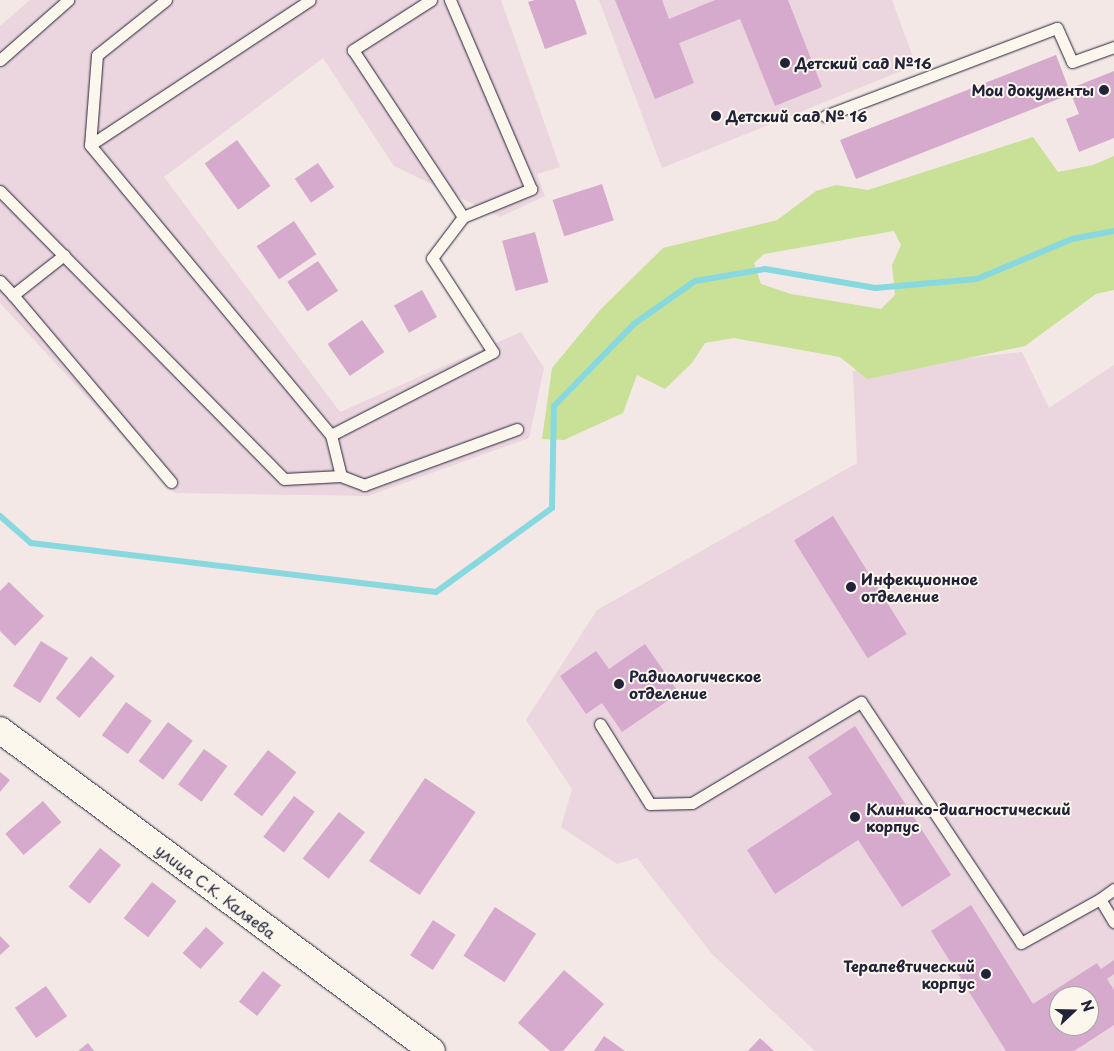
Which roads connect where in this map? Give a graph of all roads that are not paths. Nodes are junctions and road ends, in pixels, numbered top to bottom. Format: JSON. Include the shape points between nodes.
{"nodes":[{"id":1,"x":68,"y":0,"type":"edge"},
{"id":2,"x":166,"y":0,"type":"edge"},
{"id":3,"x":310,"y":0,"type":"edge"},
{"id":4,"x":430,"y":0,"type":"edge"},
{"id":5,"x":450,"y":0,"type":"edge"},
{"id":6,"x":1114,"y":47,"type":"edge"},
{"id":7,"x":0,"y":60,"type":"edge"},
{"id":8,"x":825,"y":116,"type":"dead end"},
{"id":9,"x":90,"y":145,"type":"junction"},
{"id":10,"x":0,"y":191,"type":"edge"},
{"id":11,"x":464,"y":217,"type":"junction"},
{"id":12,"x":64,"y":255,"type":"junction"},
{"id":13,"x":0,"y":281,"type":"edge"},
{"id":14,"x":13,"y":295,"type":"junction"},
{"id":15,"x":517,"y":429,"type":"dead end"},
{"id":16,"x":331,"y":435,"type":"junction"},
{"id":17,"x":341,"y":476,"type":"junction"},
{"id":18,"x":171,"y":482,"type":"dead end"},
{"id":19,"x":600,"y":724,"type":"dead end"},
{"id":20,"x":0,"y":730,"type":"edge"},
{"id":21,"x":1114,"y":889,"type":"edge"},
{"id":22,"x":1100,"y":899,"type":"junction"},
{"id":23,"x":1114,"y":922,"type":"edge"},
{"id":24,"x":432,"y":1051,"type":"edge"}],
"edges":[{"from":1,"to":7,"type":"lane"},
{"from":2,"to":9,"type":"lane","via":[[97,55]]},
{"from":3,"to":9,"type":"lane"},
{"from":4,"to":11,"type":"lane","via":[[354,50]]},
{"from":5,"to":11,"type":"lane","via":[[531,189]]},
{"from":6,"to":8,"type":"lane","via":[[1072,62],[1057,28]]},
{"from":9,"to":16,"type":"lane"},
{"from":10,"to":12,"type":"lane"},
{"from":11,"to":16,"type":"lane","via":[[432,258],[493,352]]},
{"from":12,"to":14,"type":"lane"},
{"from":12,"to":17,"type":"lane","via":[[284,479]]},
{"from":13,"to":14,"type":"lane"},
{"from":14,"to":18,"type":"lane"},
{"from":15,"to":17,"type":"lane","via":[[364,485]]},
{"from":16,"to":17,"type":"lane"},
{"from":19,"to":22,"type":"lane","via":[[650,804],[692,803],[861,702],[1021,943]]},
{"from":20,"to":24,"type":"street","name":"улица С.К. Каляева"},
{"from":21,"to":22,"type":"lane"},
{"from":22,"to":23,"type":"lane"}]}
